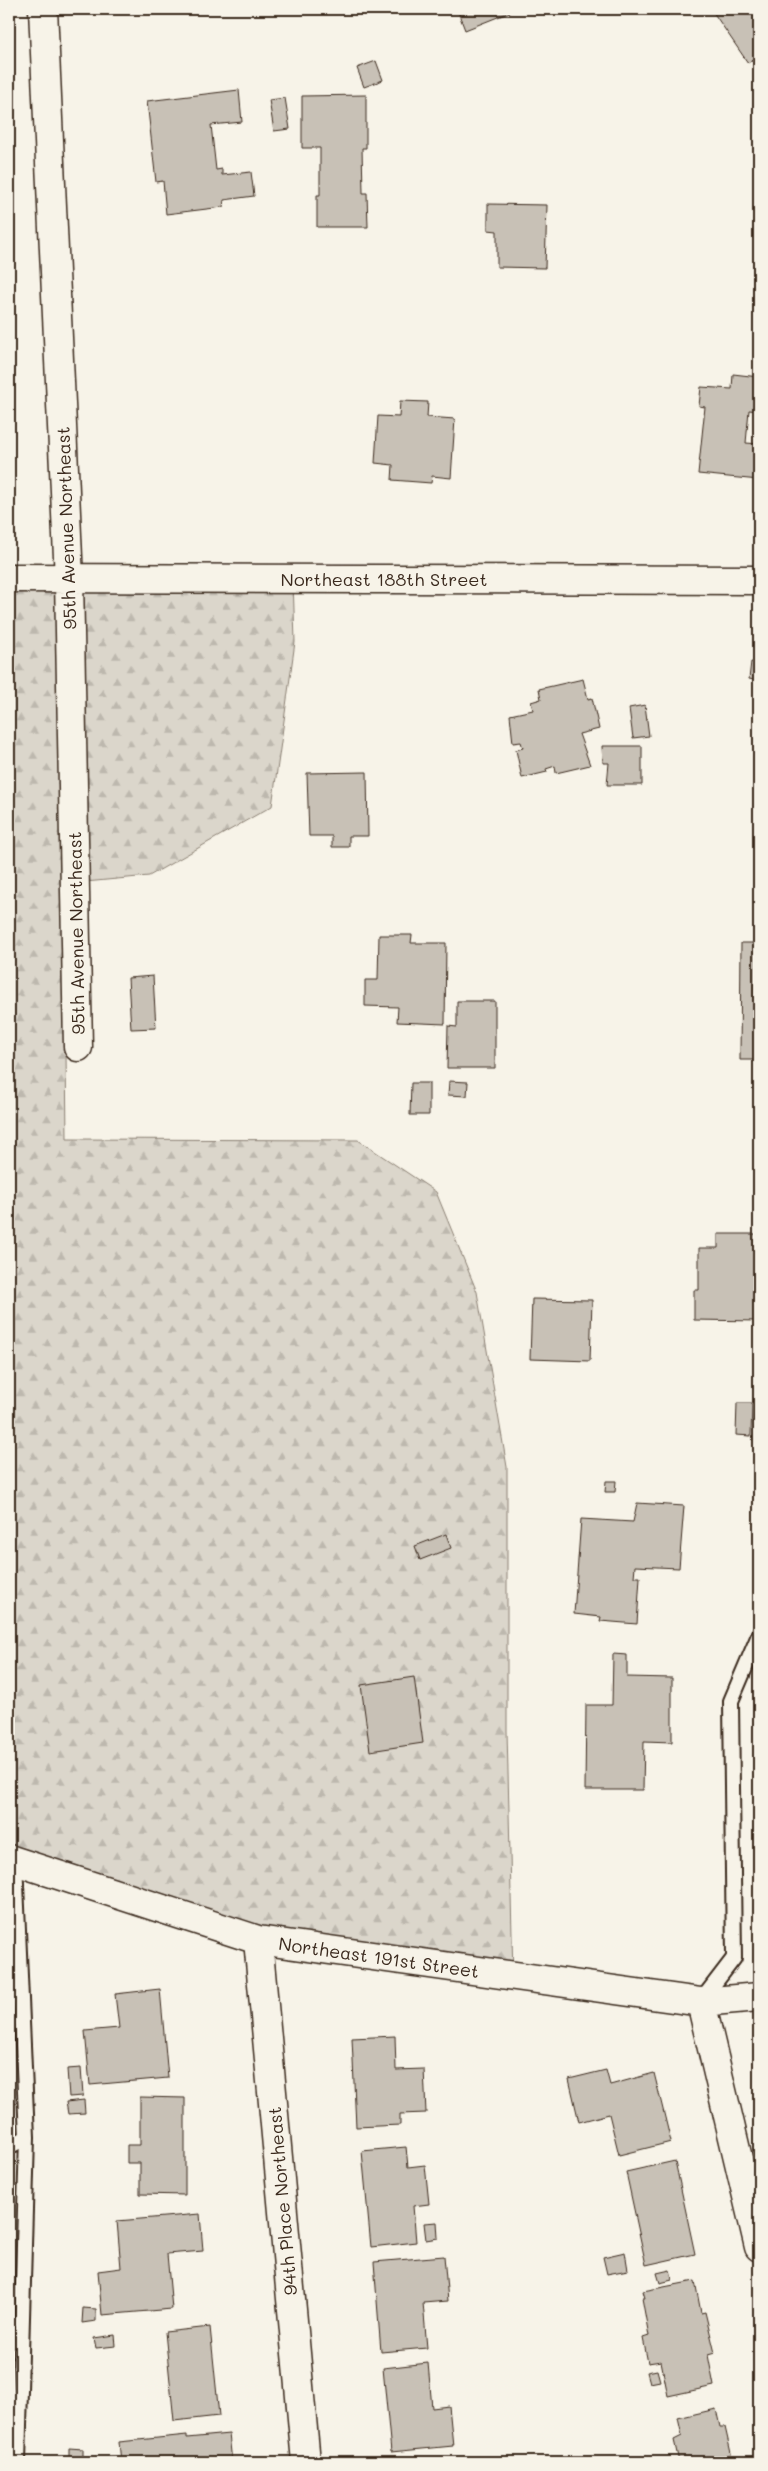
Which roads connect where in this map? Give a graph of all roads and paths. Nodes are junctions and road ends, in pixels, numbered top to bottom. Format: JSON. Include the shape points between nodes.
{"nodes":[{"id":1,"x":43,"y":9,"type":"edge"},
{"id":2,"x":9,"y":578,"type":"edge"},
{"id":3,"x":69,"y":578,"type":"junction"},
{"id":4,"x":759,"y":580,"type":"edge"},
{"id":5,"x":78,"y":1047,"type":"dead end"},
{"id":6,"x":759,"y":1636,"type":"edge"},
{"id":7,"x":12,"y":1860,"type":"edge"},
{"id":8,"x":258,"y":1940,"type":"junction"},
{"id":9,"x":759,"y":1997,"type":"edge"},
{"id":10,"x":700,"y":2002,"type":"junction"},
{"id":11,"x":27,"y":2137,"type":"junction"},
{"id":12,"x":9,"y":2147,"type":"edge"},
{"id":13,"x":759,"y":2247,"type":"edge"},
{"id":14,"x":18,"y":2462,"type":"edge"},
{"id":15,"x":306,"y":2462,"type":"edge"}],
"edges":[{"from":1,"to":3,"type":"street","name":"95th Avenue Northeast"},
{"from":2,"to":3,"type":"street","name":"Northeast 188th Street"},
{"from":3,"to":4,"type":"street","name":"Northeast 188th Street"},
{"from":3,"to":5,"type":"street","name":"95th Avenue Northeast"},
{"from":6,"to":10,"type":"lane","via":[[731,1701],[734,1958]]},
{"from":7,"to":8,"type":"street","name":"Northeast 191st Street"},
{"from":7,"to":11,"type":"lane"},
{"from":8,"to":10,"type":"street","name":"Northeast 191st Street"},
{"from":8,"to":15,"type":"street","name":"94th Place Northeast"},
{"from":9,"to":10,"type":"street","name":"Northeast 191st Street"},
{"from":10,"to":13,"type":"street"},
{"from":11,"to":12,"type":"lane"},
{"from":11,"to":14,"type":"lane"}]}
